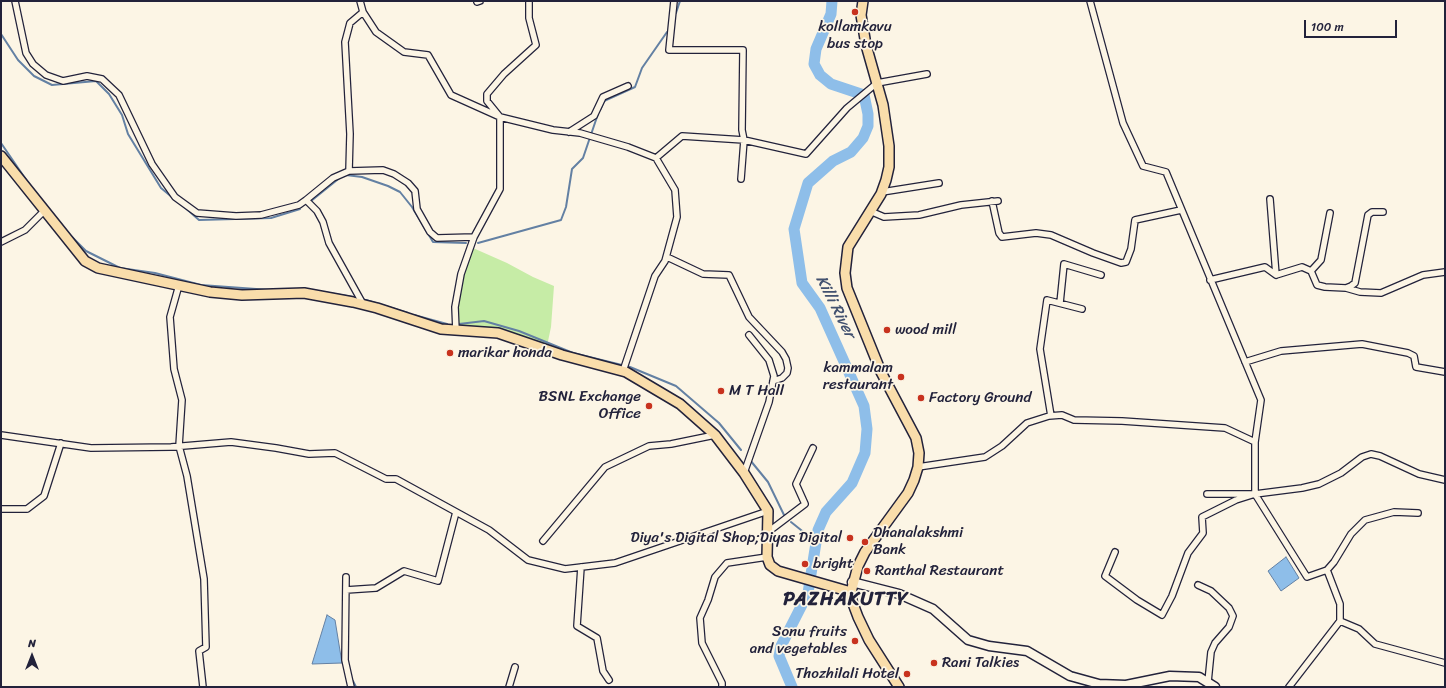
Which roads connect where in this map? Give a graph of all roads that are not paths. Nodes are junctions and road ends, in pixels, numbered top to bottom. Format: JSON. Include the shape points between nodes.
{"nodes":[{"id":1,"x":15,"y":1,"type":"edge"},
{"id":2,"x":360,"y":1,"type":"edge"},
{"id":3,"x":529,"y":1,"type":"edge"},
{"id":4,"x":674,"y":1,"type":"edge"},
{"id":5,"x":863,"y":1,"type":"edge"},
{"id":6,"x":1090,"y":1,"type":"edge"},
{"id":7,"x":363,"y":12,"type":"junction"},
{"id":8,"x":927,"y":74,"type":"dead end"},
{"id":9,"x":877,"y":84,"type":"junction"},
{"id":10,"x":628,"y":86,"type":"dead end"},
{"id":11,"x":500,"y":117,"type":"junction"},
{"id":12,"x":569,"y":132,"type":"junction"},
{"id":13,"x":744,"y":140,"type":"junction"},
{"id":14,"x":1,"y":156,"type":"edge"},
{"id":15,"x":656,"y":158,"type":"junction"},
{"id":16,"x":348,"y":171,"type":"junction"},
{"id":17,"x":741,"y":179,"type":"dead end"},
{"id":18,"x":939,"y":183,"type":"dead end"},
{"id":19,"x":882,"y":192,"type":"junction"},
{"id":20,"x":1270,"y":199,"type":"dead end"},
{"id":21,"x":306,"y":200,"type":"junction"},
{"id":22,"x":1181,"y":210,"type":"junction"},
{"id":23,"x":870,"y":211,"type":"junction"},
{"id":24,"x":44,"y":212,"type":"junction"},
{"id":25,"x":1383,"y":212,"type":"dead end"},
{"id":26,"x":1330,"y":213,"type":"dead end"},
{"id":27,"x":474,"y":237,"type":"junction"},
{"id":28,"x":1,"y":242,"type":"edge"},
{"id":29,"x":667,"y":257,"type":"junction"},
{"id":30,"x":1311,"y":271,"type":"junction"},
{"id":31,"x":1445,"y":272,"type":"edge"},
{"id":32,"x":1101,"y":275,"type":"dead end"},
{"id":33,"x":1276,"y":275,"type":"junction"},
{"id":34,"x":1210,"y":280,"type":"junction"},
{"id":35,"x":179,"y":285,"type":"junction"},
{"id":36,"x":1346,"y":288,"type":"junction"},
{"id":37,"x":1060,"y":303,"type":"junction"},
{"id":38,"x":363,"y":304,"type":"junction"},
{"id":39,"x":1082,"y":309,"type":"dead end"},
{"id":40,"x":456,"y":331,"type":"junction"},
{"id":41,"x":749,"y":334,"type":"dead end"},
{"id":42,"x":1245,"y":362,"type":"junction"},
{"id":43,"x":623,"y":371,"type":"junction"},
{"id":44,"x":1445,"y":372,"type":"edge"},
{"id":45,"x":773,"y":381,"type":"junction"},
{"id":46,"x":1051,"y":416,"type":"junction"},
{"id":47,"x":1,"y":435,"type":"edge"},
{"id":48,"x":715,"y":435,"type":"junction"},
{"id":49,"x":1255,"y":442,"type":"junction"},
{"id":50,"x":61,"y":443,"type":"junction"},
{"id":51,"x":179,"y":446,"type":"junction"},
{"id":52,"x":813,"y":448,"type":"dead end"},
{"id":53,"x":918,"y":467,"type":"junction"},
{"id":54,"x":744,"y":473,"type":"junction"},
{"id":55,"x":1445,"y":480,"type":"edge"},
{"id":56,"x":1207,"y":494,"type":"dead end"},
{"id":57,"x":1255,"y":494,"type":"junction"},
{"id":58,"x":1,"y":509,"type":"edge"},
{"id":59,"x":768,"y":511,"type":"junction"},
{"id":60,"x":456,"y":512,"type":"junction"},
{"id":61,"x":1418,"y":513,"type":"dead end"},
{"id":62,"x":768,"y":532,"type":"junction"},
{"id":63,"x":543,"y":541,"type":"dead end"},
{"id":64,"x":1115,"y":552,"type":"dead end"},
{"id":65,"x":767,"y":557,"type":"junction"},
{"id":66,"x":581,"y":567,"type":"junction"},
{"id":67,"x":1327,"y":570,"type":"junction"},
{"id":68,"x":346,"y":577,"type":"dead end"},
{"id":69,"x":852,"y":582,"type":"junction"},
{"id":70,"x":1198,"y":585,"type":"dead end"},
{"id":71,"x":346,"y":590,"type":"junction"},
{"id":72,"x":851,"y":592,"type":"junction"},
{"id":73,"x":1340,"y":621,"type":"junction"},
{"id":74,"x":1445,"y":663,"type":"edge"},
{"id":75,"x":515,"y":667,"type":"dead end"},
{"id":76,"x":610,"y":680,"type":"dead end"},
{"id":77,"x":1208,"y":682,"type":"junction"},
{"id":78,"x":203,"y":687,"type":"edge"},
{"id":79,"x":351,"y":687,"type":"edge"},
{"id":80,"x":509,"y":687,"type":"edge"},
{"id":81,"x":722,"y":687,"type":"edge"},
{"id":82,"x":899,"y":687,"type":"edge"},
{"id":83,"x":1216,"y":687,"type":"edge"},
{"id":84,"x":1289,"y":687,"type":"edge"}],
"edges":[{"from":1,"to":21,"type":"street","via":[[26,53],[33,64],[46,75],[63,81],[87,76],[102,79],[119,96],[152,164],[176,197],[197,213],[261,215],[299,205]]},
{"from":2,"to":7,"type":"street"},
{"from":3,"to":11,"type":"street","via":[[529,18],[536,45],[504,74],[487,94],[487,101]]},
{"from":4,"to":13,"type":"street","via":[[669,50],[743,50]]},
{"from":5,"to":9,"type":"main road","via":[[862,22]]},
{"from":6,"to":22,"type":"street","via":[[1123,123],[1143,166],[1166,172]]},
{"from":7,"to":11,"type":"street","via":[[376,32],[404,52],[428,55],[451,95]]},
{"from":7,"to":16,"type":"street","via":[[350,23],[345,42],[350,134]]},
{"from":8,"to":9,"type":"street"},
{"from":9,"to":13,"type":"street","via":[[847,108],[806,154]]},
{"from":9,"to":19,"type":"main road","via":[[889,146],[889,167]]},
{"from":10,"to":12,"type":"street","via":[[603,97],[594,116]]},
{"from":11,"to":12,"type":"street"},
{"from":11,"to":27,"type":"street","via":[[500,190]]},
{"from":12,"to":15,"type":"street","via":[[628,147]]},
{"from":13,"to":15,"type":"street","via":[[682,136]]},
{"from":13,"to":17,"type":"street"},
{"from":14,"to":24,"type":"main road"},
{"from":15,"to":29,"type":"street","via":[[675,190],[677,217]]},
{"from":16,"to":21,"type":"street","via":[[333,178]]},
{"from":16,"to":27,"type":"street","via":[[383,170],[394,174],[415,191],[417,209],[430,232],[437,238]]},
{"from":18,"to":19,"type":"street"},
{"from":19,"to":23,"type":"main road"},
{"from":20,"to":33,"type":"street"},
{"from":21,"to":38,"type":"street","via":[[317,211],[329,243]]},
{"from":22,"to":23,"type":"street","via":[[1135,220],[1132,249],[1126,262],[1121,263],[1051,234],[1002,237],[999,233],[995,201],[961,205],[932,213],[884,217]]},
{"from":22,"to":34,"type":"street"},
{"from":23,"to":53,"type":"main road","via":[[848,247],[845,274],[847,288],[881,372],[916,438]]},
{"from":24,"to":28,"type":"street","via":[[25,230]]},
{"from":24,"to":35,"type":"main road","via":[[85,261],[98,268]]},
{"from":25,"to":36,"type":"street","via":[[1372,212],[1368,215],[1355,283]]},
{"from":26,"to":30,"type":"street","via":[[1321,260]]},
{"from":27,"to":40,"type":"street","via":[[461,274],[455,307]]},
{"from":29,"to":43,"type":"street","via":[[655,276]]},
{"from":29,"to":45,"type":"street","via":[[703,274],[729,275],[749,317],[786,359],[787,373]]},
{"from":30,"to":33,"type":"street","via":[[1302,267]]},
{"from":30,"to":36,"type":"street","via":[[1317,285]]},
{"from":31,"to":36,"type":"street","via":[[1423,274],[1380,293]]},
{"from":32,"to":37,"type":"street","via":[[1064,264]]},
{"from":33,"to":34,"type":"street","via":[[1265,267]]},
{"from":34,"to":42,"type":"street"},
{"from":35,"to":38,"type":"main road","via":[[210,292],[242,295],[304,293]]},
{"from":35,"to":51,"type":"street","via":[[170,317],[174,368],[182,400]]},
{"from":37,"to":39,"type":"street"},
{"from":37,"to":46,"type":"street","via":[[1047,300],[1040,341]]},
{"from":38,"to":40,"type":"main road","via":[[441,329]]},
{"from":40,"to":43,"type":"main road","via":[[498,333],[562,355]]},
{"from":41,"to":45,"type":"street","via":[[769,360],[773,369]]},
{"from":42,"to":44,"type":"street","via":[[1281,351],[1362,344],[1408,353],[1414,356],[1416,367]]},
{"from":42,"to":49,"type":"street","via":[[1261,400]]},
{"from":43,"to":48,"type":"main road","via":[[680,404]]},
{"from":45,"to":54,"type":"street","via":[[769,402]]},
{"from":46,"to":49,"type":"street","via":[[1062,415],[1074,420],[1225,428]]},
{"from":46,"to":53,"type":"street","via":[[1027,423],[1002,446],[985,457]]},
{"from":47,"to":50,"type":"street"},
{"from":48,"to":54,"type":"main road"},
{"from":48,"to":63,"type":"street","via":[[649,446],[605,467]]},
{"from":49,"to":57,"type":"street"},
{"from":50,"to":51,"type":"street","via":[[91,448]]},
{"from":50,"to":58,"type":"street","via":[[44,496],[27,509]]},
{"from":51,"to":60,"type":"street","via":[[231,442],[309,454],[335,453],[386,479],[396,479]]},
{"from":51,"to":78,"type":"street","via":[[187,476],[204,579],[206,647],[199,651]]},
{"from":52,"to":62,"type":"street","via":[[796,484],[804,504]]},
{"from":53,"to":69,"type":"main road","via":[[908,493],[865,552]]},
{"from":54,"to":59,"type":"main road"},
{"from":55,"to":57,"type":"street","via":[[1419,474],[1371,454],[1319,484]]},
{"from":56,"to":57,"type":"street"},
{"from":57,"to":64,"type":"street","via":[[1236,500],[1202,517],[1203,533],[1188,552],[1162,615],[1105,576]]},
{"from":57,"to":67,"type":"street","via":[[1307,577]]},
{"from":59,"to":62,"type":"main road"},
{"from":59,"to":66,"type":"street","via":[[615,563]]},
{"from":60,"to":66,"type":"street","via":[[489,530],[528,560],[565,569]]},
{"from":60,"to":71,"type":"street","via":[[438,581],[404,571],[376,588]]},
{"from":61,"to":67,"type":"street","via":[[1394,512],[1365,520],[1351,534]]},
{"from":62,"to":65,"type":"main road"},
{"from":65,"to":72,"type":"main road","via":[[770,565],[778,571]]},
{"from":65,"to":81,"type":"street","via":[[727,564],[715,577],[700,618],[702,643]]},
{"from":66,"to":76,"type":"street","via":[[577,626],[597,638],[603,670]]},
{"from":67,"to":73,"type":"street","via":[[1340,604]]},
{"from":68,"to":71,"type":"street"},
{"from":69,"to":72,"type":"main road"},
{"from":69,"to":77,"type":"main road","via":[[899,594],[933,609],[968,640],[989,646],[1027,651],[1070,676],[1099,684],[1126,685],[1170,676],[1199,677]]},
{"from":70,"to":77,"type":"street","via":[[1211,591],[1229,608],[1233,616],[1229,627],[1215,643],[1211,652]]},
{"from":71,"to":79,"type":"street","via":[[345,660]]},
{"from":72,"to":82,"type":"main road","via":[[852,602],[864,629]]},
{"from":73,"to":74,"type":"street","via":[[1358,629],[1375,644]]},
{"from":73,"to":84,"type":"street"},
{"from":75,"to":80,"type":"street"},
{"from":77,"to":83,"type":"main road"}]}
